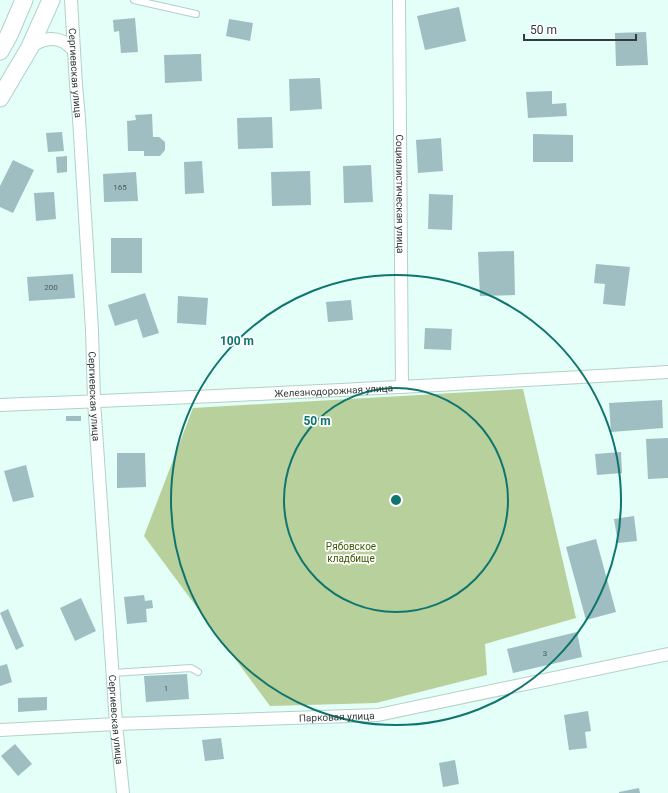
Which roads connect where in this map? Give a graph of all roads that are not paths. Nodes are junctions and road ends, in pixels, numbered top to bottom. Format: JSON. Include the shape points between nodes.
{"nodes":[{"id":1,"x":24,"y":0,"type":"edge"},
{"id":2,"x":51,"y":0,"type":"edge"},
{"id":3,"x":70,"y":0,"type":"edge"},
{"id":4,"x":134,"y":0,"type":"edge"},
{"id":5,"x":399,"y":0,"type":"edge"},
{"id":6,"x":196,"y":14,"type":"dead end"},
{"id":7,"x":30,"y":47,"type":"junction"},
{"id":8,"x":74,"y":50,"type":"junction"},
{"id":9,"x":0,"y":51,"type":"edge"},
{"id":10,"x":0,"y":98,"type":"edge"},
{"id":11,"x":668,"y":372,"type":"edge"},
{"id":12,"x":402,"y":387,"type":"junction"},
{"id":13,"x":94,"y":401,"type":"junction"},
{"id":14,"x":0,"y":405,"type":"edge"},
{"id":15,"x":668,"y":654,"type":"edge"},
{"id":16,"x":198,"y":672,"type":"dead end"},
{"id":17,"x":112,"y":673,"type":"junction"},
{"id":18,"x":116,"y":724,"type":"junction"},
{"id":19,"x":0,"y":730,"type":"edge"},
{"id":20,"x":124,"y":793,"type":"edge"}],
"edges":[{"from":1,"to":9,"type":"main road"},
{"from":2,"to":7,"type":"main road"},
{"from":3,"to":8,"type":"street","name":"Сергиевская улица"},
{"from":4,"to":6,"type":"lane"},
{"from":5,"to":12,"type":"street","name":"Социалистическая улица"},
{"from":7,"to":8,"type":"street","via":[[41,40],[53,39],[64,42]]},
{"from":7,"to":10,"type":"main road"},
{"from":8,"to":13,"type":"street","name":"Сергиевская улица"},
{"from":11,"to":12,"type":"street","name":"Железнодорожная улица"},
{"from":12,"to":13,"type":"street","name":"Железнодорожная улица"},
{"from":13,"to":14,"type":"street","name":"Железнодорожная улица"},
{"from":13,"to":17,"type":"street","name":"Сергиевская улица"},
{"from":15,"to":18,"type":"street","name":"Парковая улица","via":[[378,715]]},
{"from":16,"to":17,"type":"lane","via":[[191,668]]},
{"from":17,"to":18,"type":"street","name":"Сергиевская улица"},
{"from":18,"to":19,"type":"street","name":"Парковая улица"},
{"from":18,"to":20,"type":"street","name":"Сергиевская улица"}]}
